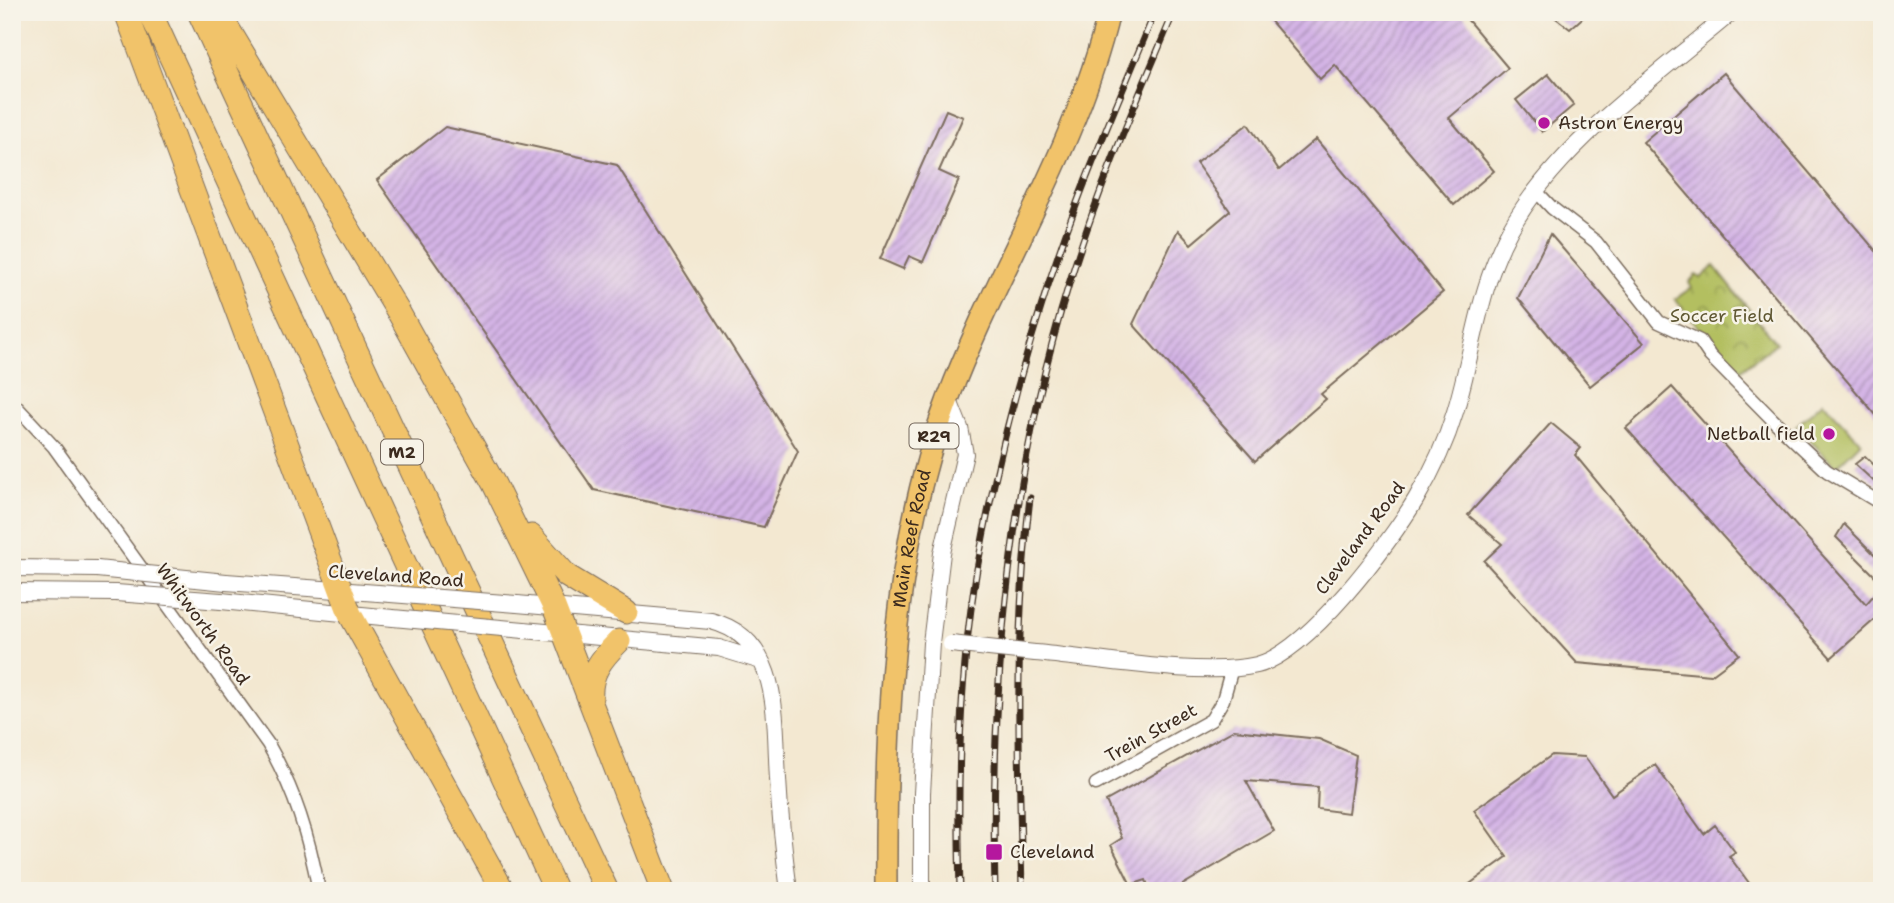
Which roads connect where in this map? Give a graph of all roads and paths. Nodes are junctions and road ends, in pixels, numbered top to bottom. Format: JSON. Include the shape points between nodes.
{"nodes":[{"id":1,"x":126,"y":12,"type":"edge"},
{"id":2,"x":150,"y":12,"type":"edge"},
{"id":3,"x":199,"y":12,"type":"edge"},
{"id":4,"x":218,"y":12,"type":"edge"},
{"id":5,"x":1108,"y":12,"type":"edge"},
{"id":6,"x":1731,"y":12,"type":"edge"},
{"id":7,"x":1535,"y":190,"type":"junction"},
{"id":8,"x":948,"y":398,"type":"junction"},
{"id":9,"x":12,"y":402,"type":"edge"},
{"id":10,"x":456,"y":415,"type":"junction"},
{"id":11,"x":1882,"y":504,"type":"edge"},
{"id":12,"x":12,"y":568,"type":"edge"},
{"id":13,"x":12,"y":592,"type":"edge"},
{"id":14,"x":342,"y":592,"type":"junction"},
{"id":15,"x":554,"y":607,"type":"junction"},
{"id":16,"x":626,"y":612,"type":"junction"},
{"id":17,"x":350,"y":614,"type":"junction"},
{"id":18,"x":566,"y":635,"type":"junction"},
{"id":19,"x":619,"y":641,"type":"junction"},
{"id":20,"x":931,"y":643,"type":"junction"},
{"id":21,"x":761,"y":661,"type":"junction"},
{"id":22,"x":1232,"y":668,"type":"junction"},
{"id":23,"x":591,"y":700,"type":"junction"},
{"id":24,"x":1096,"y":784,"type":"dead end"},
{"id":25,"x":319,"y":891,"type":"edge"},
{"id":26,"x":503,"y":891,"type":"edge"},
{"id":27,"x":556,"y":891,"type":"edge"},
{"id":28,"x":607,"y":891,"type":"edge"},
{"id":29,"x":663,"y":891,"type":"edge"},
{"id":30,"x":789,"y":891,"type":"edge"},
{"id":31,"x":886,"y":891,"type":"edge"},
{"id":32,"x":922,"y":891,"type":"edge"}],
"edges":[{"from":1,"to":14,"type":"highway"},
{"from":2,"to":27,"type":"highway","number":"M2"},
{"from":3,"to":28,"type":"highway","number":"M2"},
{"from":4,"to":10,"type":"highway"},
{"from":5,"to":8,"type":"main road","name":"Main Reef Road","number":"R29","via":[[1075,112]]},
{"from":6,"to":7,"type":"street","name":"Cleveland Road","via":[[1592,131]]},
{"from":7,"to":11,"type":"street","via":[[1596,242],[1659,322],[1700,341],[1827,471]]},
{"from":7,"to":22,"type":"street","name":"Cleveland Road","via":[[1490,270],[1453,418],[1407,513],[1297,644],[1258,665]]},
{"from":8,"to":20,"type":"street","via":[[965,454],[942,553]]},
{"from":8,"to":31,"type":"main road","name":"Main Reef Road","number":"R29","via":[[917,501],[895,653]]},
{"from":9,"to":25,"type":"street","name":"Whitworth Road","via":[[54,447],[268,744],[303,819]]},
{"from":10,"to":15,"type":"highway"},
{"from":10,"to":16,"type":"highway","via":[[525,528],[553,564]]},
{"from":12,"to":14,"type":"street","name":"Cleveland Road","bridge":true,"via":[[97,569]]},
{"from":13,"to":17,"type":"street","bridge":true,"via":[[116,593]]},
{"from":14,"to":15,"type":"street","name":"Cleveland Road","bridge":true},
{"from":14,"to":17,"type":"highway"},
{"from":15,"to":16,"type":"street","name":"Cleveland Road"},
{"from":15,"to":18,"type":"highway"},
{"from":16,"to":21,"type":"street","name":"Cleveland Road","via":[[725,625],[751,643]]},
{"from":17,"to":18,"type":"street","bridge":true},
{"from":17,"to":26,"type":"highway"},
{"from":18,"to":19,"type":"street"},
{"from":18,"to":23,"type":"highway"},
{"from":19,"to":21,"type":"street","via":[[719,648]]},
{"from":19,"to":23,"type":"highway","via":[[597,664]]},
{"from":20,"to":22,"type":"street","name":"Cleveland Road","bridge":true},
{"from":20,"to":32,"type":"street","via":[[922,793]]},
{"from":21,"to":30,"type":"street","name":"Cleveland Road","via":[[772,689]]},
{"from":22,"to":24,"type":"street","name":"Trein Street","via":[[1223,700],[1211,720]]},
{"from":23,"to":29,"type":"highway"}]}
